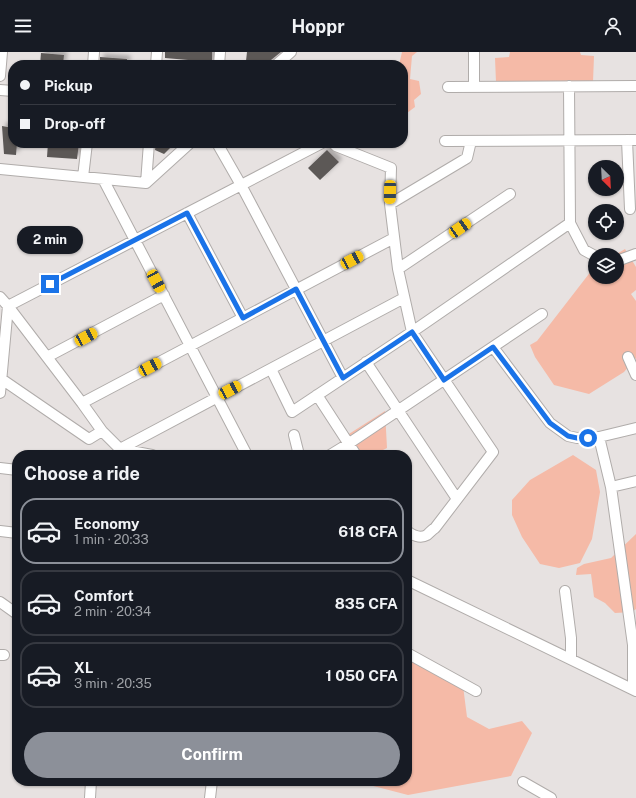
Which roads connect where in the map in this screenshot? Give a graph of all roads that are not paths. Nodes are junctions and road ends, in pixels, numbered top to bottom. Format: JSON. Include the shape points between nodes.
{"nodes":[{"id":1,"x":2,"y":52,"type":"edge"},
{"id":2,"x":291,"y":52,"type":"edge"},
{"id":3,"x":474,"y":52,"type":"edge"},
{"id":4,"x":282,"y":60,"type":"edge"},
{"id":5,"x":0,"y":76,"type":"edge"},
{"id":6,"x":569,"y":86,"type":"junction"},
{"id":7,"x":636,"y":86,"type":"edge"},
{"id":8,"x":448,"y":87,"type":"dead end"},
{"id":9,"x":474,"y":87,"type":"junction"},
{"id":10,"x":569,"y":140,"type":"junction"},
{"id":11,"x":632,"y":140,"type":"edge"},
{"id":12,"x":445,"y":141,"type":"dead end"},
{"id":13,"x":471,"y":141,"type":"junction"},
{"id":14,"x":87,"y":148,"type":"edge"},
{"id":15,"x":149,"y":148,"type":"edge"},
{"id":16,"x":184,"y":148,"type":"edge"},
{"id":17,"x":220,"y":148,"type":"edge"},
{"id":18,"x":312,"y":148,"type":"edge"},
{"id":19,"x":341,"y":148,"type":"edge"},
{"id":20,"x":0,"y":169,"type":"edge"},
{"id":21,"x":84,"y":177,"type":"junction"},
{"id":22,"x":103,"y":179,"type":"junction"},
{"id":23,"x":146,"y":183,"type":"junction"},
{"id":24,"x":241,"y":185,"type":"junction"},
{"id":25,"x":510,"y":194,"type":"dead end"},
{"id":26,"x":390,"y":204,"type":"junction"},
{"id":27,"x":630,"y":209,"type":"dead end"},
{"id":28,"x":187,"y":213,"type":"junction"},
{"id":29,"x":570,"y":223,"type":"junction"},
{"id":30,"x":394,"y":238,"type":"junction"},
{"id":31,"x":135,"y":240,"type":"junction"},
{"id":32,"x":588,"y":252,"type":"edge"},
{"id":33,"x":636,"y":254,"type":"edge"},
{"id":34,"x":624,"y":258,"type":"edge"},
{"id":35,"x":398,"y":269,"type":"junction"},
{"id":36,"x":296,"y":289,"type":"junction"},
{"id":37,"x":164,"y":295,"type":"junction"},
{"id":38,"x":0,"y":297,"type":"edge"},
{"id":39,"x":404,"y":298,"type":"junction"},
{"id":40,"x":8,"y":306,"type":"junction"},
{"id":41,"x":542,"y":314,"type":"dead end"},
{"id":42,"x":243,"y":318,"type":"junction"},
{"id":43,"x":412,"y":332,"type":"junction"},
{"id":44,"x":323,"y":341,"type":"junction"},
{"id":45,"x":190,"y":346,"type":"junction"},
{"id":46,"x":493,"y":347,"type":"junction"},
{"id":47,"x":47,"y":357,"type":"junction"},
{"id":48,"x":628,"y":357,"type":"dead end"},
{"id":49,"x":366,"y":362,"type":"junction"},
{"id":50,"x":271,"y":369,"type":"junction"},
{"id":51,"x":636,"y":375,"type":"edge"},
{"id":52,"x":1,"y":378,"type":"edge"},
{"id":53,"x":343,"y":378,"type":"junction"},
{"id":54,"x":444,"y":380,"type":"junction"},
{"id":55,"x":0,"y":393,"type":"edge"},
{"id":56,"x":317,"y":395,"type":"junction"},
{"id":57,"x":217,"y":397,"type":"junction"},
{"id":58,"x":82,"y":403,"type":"junction"},
{"id":59,"x":398,"y":411,"type":"junction"},
{"id":60,"x":636,"y":428,"type":"edge"},
{"id":61,"x":102,"y":431,"type":"junction"},
{"id":62,"x":294,"y":435,"type":"dead end"},
{"id":63,"x":599,"y":437,"type":"junction"},
{"id":64,"x":348,"y":444,"type":"junction"},
{"id":65,"x":118,"y":450,"type":"edge"},
{"id":66,"x":124,"y":450,"type":"edge"},
{"id":67,"x":244,"y":450,"type":"edge"},
{"id":68,"x":298,"y":450,"type":"edge"},
{"id":69,"x":338,"y":450,"type":"edge"},
{"id":70,"x":352,"y":450,"type":"edge"},
{"id":71,"x":0,"y":468,"type":"edge"},
{"id":72,"x":12,"y":469,"type":"edge"},
{"id":73,"x":636,"y":481,"type":"edge"},
{"id":74,"x":610,"y":487,"type":"junction"},
{"id":75,"x":457,"y":499,"type":"junction"},
{"id":76,"x":0,"y":531,"type":"edge"},
{"id":77,"x":12,"y":532,"type":"edge"},
{"id":78,"x":412,"y":535,"type":"edge"},
{"id":79,"x":412,"y":582,"type":"edge"},
{"id":80,"x":565,"y":591,"type":"dead end"},
{"id":81,"x":0,"y":602,"type":"edge"},
{"id":82,"x":12,"y":610,"type":"edge"},
{"id":83,"x":412,"y":656,"type":"edge"},
{"id":84,"x":571,"y":659,"type":"junction"},
{"id":85,"x":635,"y":690,"type":"edge"},
{"id":86,"x":476,"y":691,"type":"dead end"},
{"id":87,"x":523,"y":782,"type":"dead end"},
{"id":88,"x":91,"y":786,"type":"edge"},
{"id":89,"x":211,"y":786,"type":"edge"},
{"id":90,"x":90,"y":798,"type":"edge"},
{"id":91,"x":210,"y":798,"type":"edge"},
{"id":92,"x":552,"y":798,"type":"edge"}],
"edges":[{"from":1,"to":5,"type":"street"},
{"from":2,"to":4,"type":"street"},
{"from":3,"to":9,"type":"street"},
{"from":6,"to":7,"type":"street"},
{"from":6,"to":9,"type":"street"},
{"from":6,"to":10,"type":"street"},
{"from":8,"to":9,"type":"street"},
{"from":10,"to":11,"type":"street"},
{"from":10,"to":13,"type":"street"},
{"from":10,"to":29,"type":"street"},
{"from":11,"to":27,"type":"street"},
{"from":12,"to":13,"type":"street"},
{"from":13,"to":26,"type":"street","via":[[468,158]]},
{"from":14,"to":21,"type":"street"},
{"from":15,"to":23,"type":"street"},
{"from":16,"to":23,"type":"street"},
{"from":17,"to":24,"type":"street"},
{"from":18,"to":24,"type":"street"},
{"from":19,"to":26,"type":"street","via":[[391,168]]},
{"from":20,"to":21,"type":"street"},
{"from":21,"to":22,"type":"street"},
{"from":22,"to":23,"type":"street"},
{"from":22,"to":31,"type":"street"},
{"from":24,"to":28,"type":"street"},
{"from":24,"to":36,"type":"street"},
{"from":25,"to":35,"type":"street"},
{"from":26,"to":30,"type":"street"},
{"from":28,"to":31,"type":"street"},
{"from":28,"to":42,"type":"street"},
{"from":29,"to":32,"type":"street","via":[[584,250]]},
{"from":29,"to":43,"type":"street"},
{"from":30,"to":35,"type":"street"},
{"from":30,"to":36,"type":"street"},
{"from":31,"to":37,"type":"street"},
{"from":31,"to":40,"type":"street"},
{"from":33,"to":34,"type":"street"},
{"from":35,"to":39,"type":"street"},
{"from":36,"to":42,"type":"street"},
{"from":36,"to":44,"type":"street"},
{"from":37,"to":45,"type":"street"},
{"from":37,"to":47,"type":"street"},
{"from":38,"to":40,"type":"street"},
{"from":39,"to":43,"type":"street"},
{"from":39,"to":44,"type":"street"},
{"from":40,"to":47,"type":"street"},
{"from":40,"to":52,"type":"street"},
{"from":41,"to":46,"type":"street"},
{"from":42,"to":45,"type":"street"},
{"from":43,"to":49,"type":"street"},
{"from":43,"to":54,"type":"street"},
{"from":44,"to":50,"type":"street"},
{"from":44,"to":53,"type":"street"},
{"from":45,"to":57,"type":"street"},
{"from":45,"to":58,"type":"street"},
{"from":46,"to":54,"type":"street"},
{"from":46,"to":63,"type":"street","via":[[550,423],[568,436]]},
{"from":47,"to":58,"type":"street"},
{"from":48,"to":51,"type":"street"},
{"from":49,"to":53,"type":"street"},
{"from":49,"to":59,"type":"street"},
{"from":50,"to":56,"type":"street","via":[[292,412]]},
{"from":50,"to":57,"type":"street"},
{"from":52,"to":55,"type":"street"},
{"from":52,"to":61,"type":"street","via":[[89,439]]},
{"from":53,"to":56,"type":"street"},
{"from":54,"to":59,"type":"street"},
{"from":54,"to":75,"type":"street","via":[[493,452]]},
{"from":56,"to":64,"type":"street"},
{"from":57,"to":66,"type":"street"},
{"from":57,"to":67,"type":"street"},
{"from":58,"to":61,"type":"street"},
{"from":59,"to":64,"type":"street"},
{"from":59,"to":75,"type":"street"},
{"from":60,"to":63,"type":"street"},
{"from":61,"to":65,"type":"street"},
{"from":62,"to":68,"type":"street"},
{"from":63,"to":74,"type":"street"},
{"from":64,"to":69,"type":"street"},
{"from":64,"to":70,"type":"street"},
{"from":71,"to":72,"type":"street"},
{"from":73,"to":74,"type":"street"},
{"from":74,"to":85,"type":"street","via":[[633,645]]},
{"from":75,"to":78,"type":"street","via":[[435,528],[421,537]]},
{"from":76,"to":77,"type":"street"},
{"from":79,"to":84,"type":"street"},
{"from":80,"to":84,"type":"street","via":[[572,638]]},
{"from":81,"to":82,"type":"street"},
{"from":83,"to":86,"type":"street"},
{"from":84,"to":85,"type":"street"},
{"from":87,"to":92,"type":"street"},
{"from":88,"to":90,"type":"street"},
{"from":89,"to":91,"type":"street"}]}
